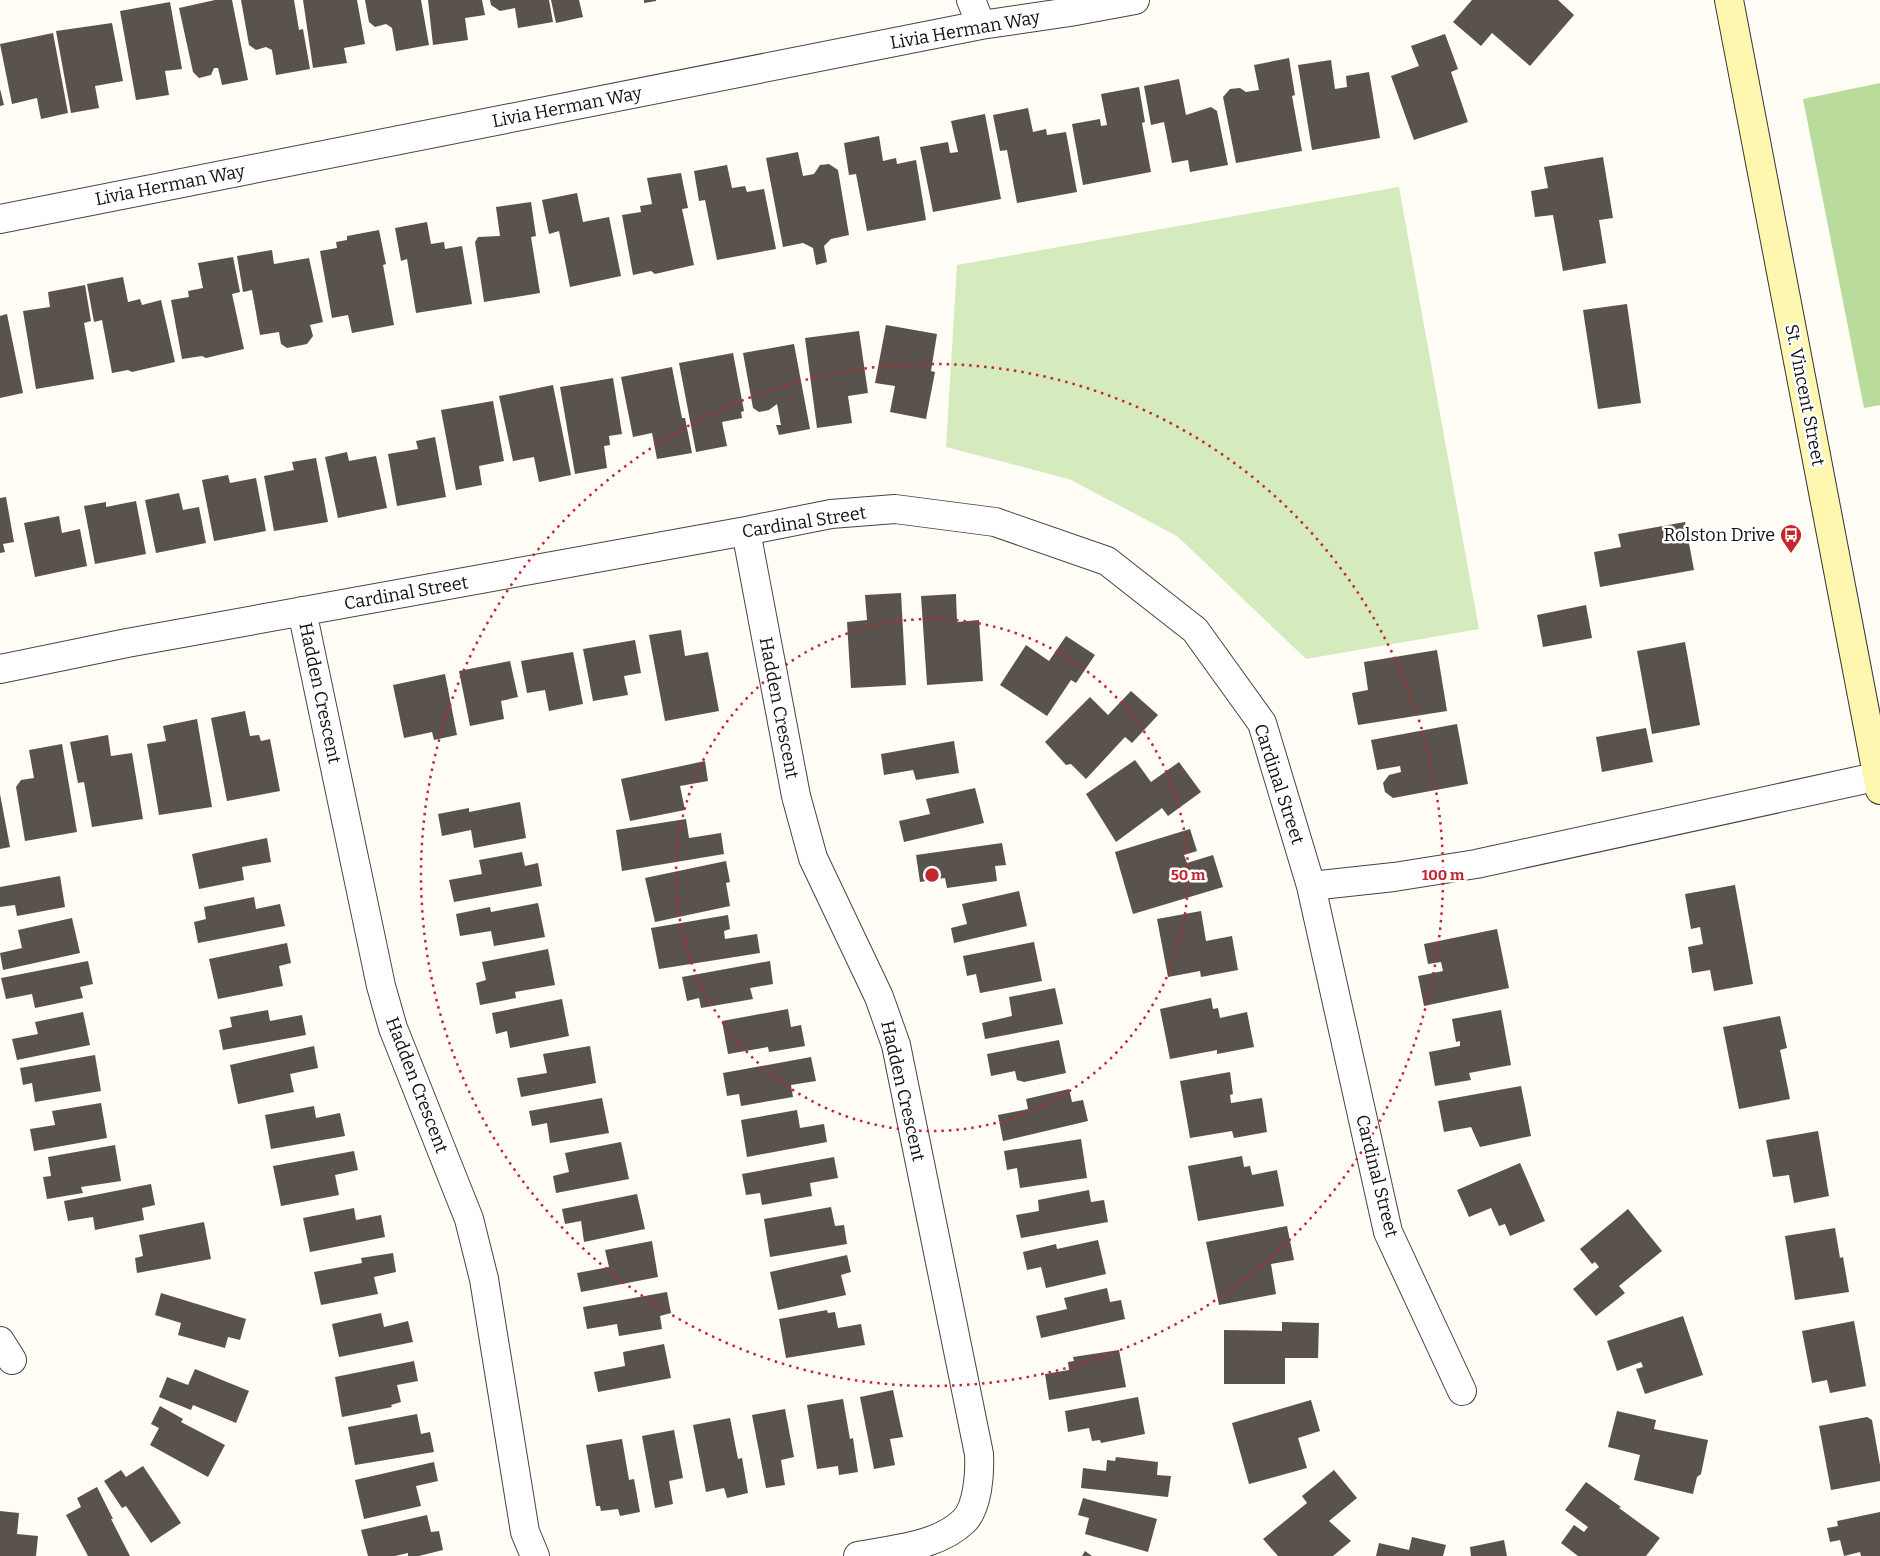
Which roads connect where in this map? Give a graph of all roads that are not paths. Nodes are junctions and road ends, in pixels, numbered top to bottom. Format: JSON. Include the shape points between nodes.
{"nodes":[{"id":1,"x":972,"y":0,"type":"edge"},
{"id":2,"x":1135,"y":0,"type":"edge"},
{"id":3,"x":1729,"y":0,"type":"edge"},
{"id":4,"x":981,"y":25,"type":"junction"},
{"id":5,"x":0,"y":219,"type":"edge"},
{"id":6,"x":746,"y":531,"type":"junction"},
{"id":7,"x":302,"y":611,"type":"junction"},
{"id":8,"x":0,"y":669,"type":"edge"},
{"id":9,"x":1879,"y":781,"type":"edge"},
{"id":10,"x":1311,"y":886,"type":"junction"},
{"id":11,"x":1462,"y":1391,"type":"dead end"},
{"id":12,"x":535,"y":1556,"type":"edge"},
{"id":13,"x":858,"y":1556,"type":"edge"}],
"edges":[{"from":1,"to":4,"type":"street"},
{"from":2,"to":4,"type":"street","name":"Livia Herman Way"},
{"from":3,"to":9,"type":"main road","name":"St. Vincent Street"},
{"from":4,"to":5,"type":"street","name":"Livia Herman Way"},
{"from":6,"to":7,"type":"street","name":"Cardinal Street"},
{"from":6,"to":10,"type":"street","name":"Cardinal Street","via":[[831,514],[895,509],[995,522],[1107,561],[1195,630],[1262,723]]},
{"from":6,"to":13,"type":"street","name":"Hadden Crescent","via":[[796,796],[813,858],[879,997],[896,1044],[979,1454],[980,1474],[975,1498],[965,1520],[944,1535],[921,1544]]},
{"from":7,"to":8,"type":"street","name":"Cardinal Street"},
{"from":7,"to":12,"type":"street","name":"Hadden Crescent","via":[[381,986],[393,1028],[470,1219],[484,1279],[525,1532]]},
{"from":9,"to":10,"type":"street","via":[[1476,864]]},
{"from":10,"to":11,"type":"street","name":"Cardinal Street","via":[[1388,1232]]}]}
